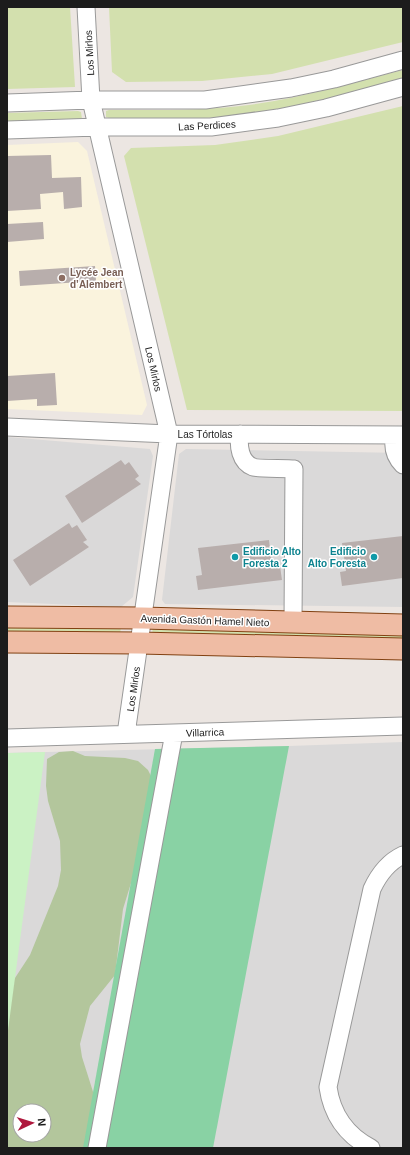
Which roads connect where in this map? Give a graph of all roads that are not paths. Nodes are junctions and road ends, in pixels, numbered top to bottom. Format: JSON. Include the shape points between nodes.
{"nodes":[{"id":1,"x":86,"y":7,"type":"edge"},
{"id":2,"x":403,"y":60,"type":"edge"},
{"id":3,"x":403,"y":87,"type":"edge"},
{"id":4,"x":91,"y":100,"type":"junction"},
{"id":5,"x":7,"y":103,"type":"edge"},
{"id":6,"x":98,"y":127,"type":"junction"},
{"id":7,"x":7,"y":130,"type":"edge"},
{"id":8,"x":7,"y":426,"type":"edge"},
{"id":9,"x":168,"y":434,"type":"junction"},
{"id":10,"x":240,"y":434,"type":"junction"},
{"id":11,"x":399,"y":435,"type":"edge"},
{"id":12,"x":403,"y":465,"type":"edge"},
{"id":13,"x":7,"y":617,"type":"edge"},
{"id":14,"x":142,"y":618,"type":"junction"},
{"id":15,"x":293,"y":622,"type":"junction"},
{"id":16,"x":403,"y":625,"type":"edge"},
{"id":17,"x":7,"y":642,"type":"edge"},
{"id":18,"x":139,"y":643,"type":"junction"},
{"id":19,"x":403,"y":649,"type":"edge"},
{"id":20,"x":403,"y":726,"type":"edge"},
{"id":21,"x":174,"y":733,"type":"junction"},
{"id":22,"x":126,"y":734,"type":"junction"},
{"id":23,"x":7,"y":738,"type":"edge"},
{"id":24,"x":403,"y":855,"type":"edge"},
{"id":25,"x":97,"y":1148,"type":"edge"},
{"id":26,"x":371,"y":1148,"type":"edge"}],
"edges":[{"from":1,"to":4,"type":"street","name":"Los Mirlos"},
{"from":2,"to":4,"type":"street","via":[[334,79],[248,95],[205,100]]},
{"from":3,"to":6,"type":"street","name":"Las Perdices","via":[[326,108],[238,124],[211,127]]},
{"from":4,"to":5,"type":"street"},
{"from":4,"to":6,"type":"street","name":"Los Mirlos"},
{"from":6,"to":7,"type":"street","name":"Las Perdices"},
{"from":6,"to":9,"type":"street","name":"Los Mirlos"},
{"from":8,"to":9,"type":"street","name":"Las Tórtolas"},
{"from":9,"to":10,"type":"street","name":"Las Tórtolas"},
{"from":9,"to":14,"type":"street","name":"Los Mirlos"},
{"from":10,"to":11,"type":"street","name":"Las Tórtolas"},
{"from":10,"to":15,"type":"street","via":[[239,449],[253,467],[294,468]]},
{"from":11,"to":12,"type":"street","via":[[393,442],[394,450]]},
{"from":13,"to":14,"type":"main road","name":"Avenida Gastón Hamel Nieto"},
{"from":14,"to":15,"type":"main road","name":"Avenida Gastón Hamel Nieto"},
{"from":14,"to":18,"type":"street","name":"Los Mirlos"},
{"from":15,"to":16,"type":"main road","name":"Avenida Gastón Hamel Nieto"},
{"from":17,"to":18,"type":"main road"},
{"from":18,"to":19,"type":"main road"},
{"from":18,"to":22,"type":"street","name":"Los Mirlos"},
{"from":20,"to":21,"type":"street","name":"Villarrica"},
{"from":21,"to":22,"type":"street","name":"Villarrica"},
{"from":21,"to":25,"type":"street"},
{"from":22,"to":23,"type":"street","name":"Villarrica"},
{"from":24,"to":26,"type":"street","via":[[385,868],[372,889],[328,1087],[333,1108],[343,1126],[360,1142]]}]}
